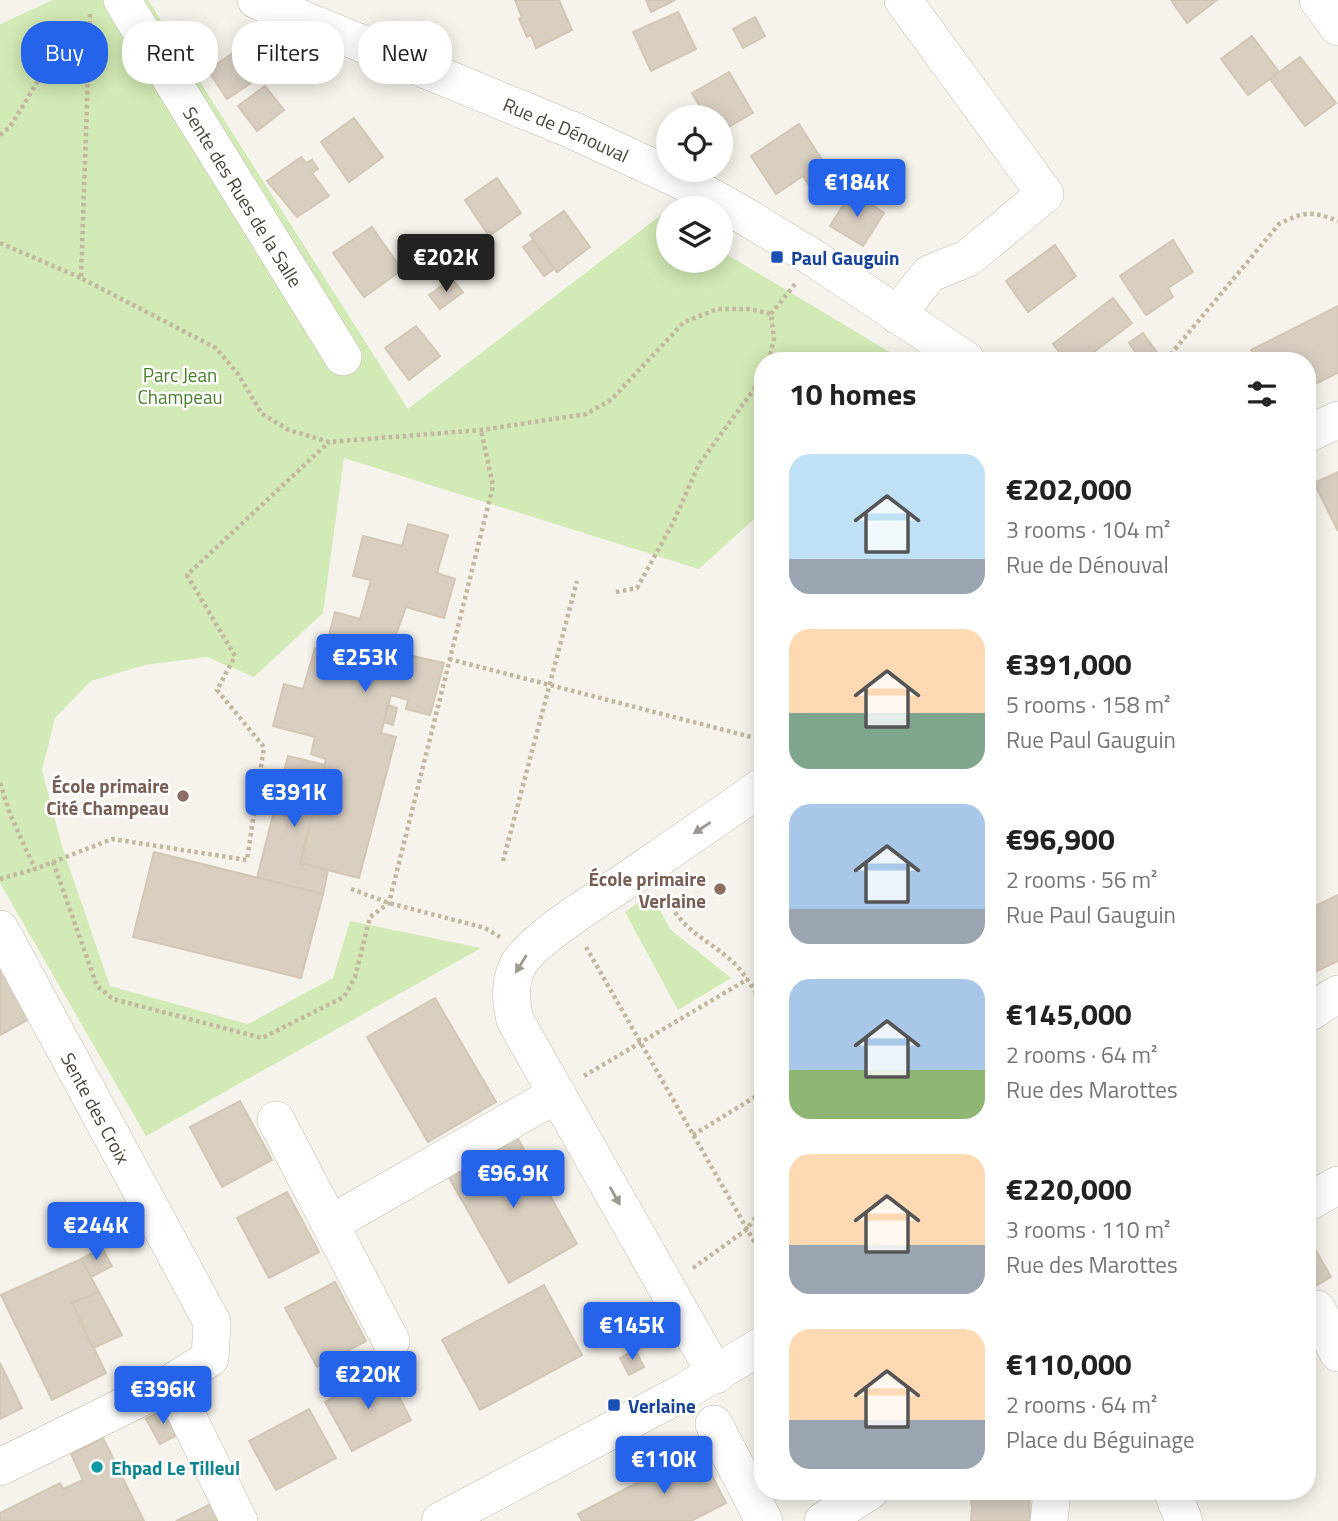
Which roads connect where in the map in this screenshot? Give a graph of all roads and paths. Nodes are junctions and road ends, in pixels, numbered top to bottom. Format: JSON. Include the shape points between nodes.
{"nodes":[{"id":1,"x":122,"y":0,"type":"edge"},
{"id":2,"x":256,"y":0,"type":"edge"},
{"id":3,"x":904,"y":0,"type":"edge"},
{"id":4,"x":1318,"y":0,"type":"edge"},
{"id":5,"x":90,"y":19,"type":"dead end"},
{"id":6,"x":1338,"y":27,"type":"edge"},
{"id":7,"x":0,"y":135,"type":"edge"},
{"id":8,"x":1338,"y":221,"type":"edge"},
{"id":9,"x":0,"y":243,"type":"edge"},
{"id":10,"x":81,"y":278,"type":"dead end"},
{"id":11,"x":897,"y":315,"type":"junction"},
{"id":12,"x":954,"y":352,"type":"edge"},
{"id":13,"x":1173,"y":352,"type":"edge"},
{"id":14,"x":343,"y":357,"type":"dead end"},
{"id":15,"x":754,"y":389,"type":"edge"},
{"id":16,"x":1338,"y":420,"type":"edge"},
{"id":17,"x":481,"y":430,"type":"dead end"},
{"id":18,"x":1316,"y":430,"type":"edge"},
{"id":19,"x":329,"y":442,"type":"dead end"},
{"id":20,"x":577,"y":581,"type":"dead end"},
{"id":21,"x":616,"y":592,"type":"dead end"},
{"id":22,"x":449,"y":659,"type":"junction"},
{"id":23,"x":551,"y":685,"type":"junction"},
{"id":24,"x":754,"y":738,"type":"edge"},
{"id":25,"x":0,"y":783,"type":"edge"},
{"id":26,"x":754,"y":793,"type":"edge"},
{"id":27,"x":659,"y":858,"type":"junction"},
{"id":28,"x":503,"y":861,"type":"dead end"},
{"id":29,"x":53,"y":862,"type":"junction"},
{"id":30,"x":35,"y":869,"type":"junction"},
{"id":31,"x":0,"y":879,"type":"edge"},
{"id":32,"x":351,"y":889,"type":"dead end"},
{"id":33,"x":389,"y":903,"type":"junction"},
{"id":34,"x":569,"y":919,"type":"junction"},
{"id":35,"x":0,"y":929,"type":"edge"},
{"id":36,"x":528,"y":953,"type":"junction"},
{"id":37,"x":748,"y":979,"type":"junction"},
{"id":38,"x":754,"y":989,"type":"edge"},
{"id":39,"x":1338,"y":994,"type":"edge"},
{"id":40,"x":1316,"y":1008,"type":"edge"},
{"id":41,"x":642,"y":1043,"type":"junction"},
{"id":42,"x":570,"y":1085,"type":"junction"},
{"id":43,"x":754,"y":1098,"type":"edge"},
{"id":44,"x":276,"y":1120,"type":"dead end"},
{"id":45,"x":693,"y":1135,"type":"junction"},
{"id":46,"x":1338,"y":1185,"type":"edge"},
{"id":47,"x":1316,"y":1198,"type":"edge"},
{"id":48,"x":754,"y":1220,"type":"edge"},
{"id":49,"x":330,"y":1224,"type":"junction"},
{"id":50,"x":746,"y":1230,"type":"junction"},
{"id":51,"x":754,"y":1243,"type":"edge"},
{"id":52,"x":693,"y":1268,"type":"dead end"},
{"id":53,"x":1321,"y":1307,"type":"edge"},
{"id":54,"x":391,"y":1341,"type":"dead end"},
{"id":55,"x":754,"y":1351,"type":"edge"},
{"id":56,"x":1338,"y":1353,"type":"edge"},
{"id":57,"x":716,"y":1375,"type":"junction"},
{"id":58,"x":171,"y":1383,"type":"junction"},
{"id":59,"x":714,"y":1424,"type":"dead end"},
{"id":60,"x":0,"y":1467,"type":"edge"},
{"id":61,"x":856,"y":1500,"type":"edge"},
{"id":62,"x":1051,"y":1500,"type":"edge"},
{"id":63,"x":1176,"y":1500,"type":"edge"},
{"id":64,"x":239,"y":1521,"type":"edge"},
{"id":65,"x":439,"y":1521,"type":"edge"},
{"id":66,"x":764,"y":1521,"type":"edge"},
{"id":67,"x":823,"y":1521,"type":"edge"},
{"id":68,"x":1049,"y":1521,"type":"edge"},
{"id":69,"x":1184,"y":1521,"type":"edge"}],
"edges":[{"from":1,"to":14,"type":"street","name":"Sente des Rues de la Salle"},
{"from":2,"to":11,"type":"street","name":"Rue de Dénouval","via":[[631,156],[740,213]]},
{"from":3,"to":11,"type":"street","via":[[1045,194],[968,258],[929,274]]},
{"from":4,"to":6,"type":"street"},
{"from":5,"to":7,"type":"path","via":[[41,76],[10,127]]},
{"from":8,"to":13,"type":"path","via":[[1301,213],[1279,224]]},
{"from":9,"to":10,"type":"path"},
{"from":11,"to":12,"type":"street","name":"Rue de Dénouval"},
{"from":15,"to":21,"type":"path","via":[[699,464],[637,588]]},
{"from":16,"to":18,"type":"street"},
{"from":17,"to":22,"type":"path","via":[[493,485]]},
{"from":19,"to":29,"type":"path","via":[[187,575],[235,656],[217,690],[264,747],[247,860],[112,839]]},
{"from":20,"to":23,"type":"path"},
{"from":22,"to":23,"type":"path"},
{"from":22,"to":33,"type":"path"},
{"from":23,"to":24,"type":"path"},
{"from":23,"to":28,"type":"path"},
{"from":25,"to":30,"type":"path"},
{"from":26,"to":27,"type":"street","one_way":true},
{"from":27,"to":34,"type":"street"},
{"from":27,"to":37,"type":"path","via":[[670,903],[683,923]]},
{"from":29,"to":30,"type":"path"},
{"from":29,"to":33,"type":"path","via":[[97,986],[113,999],[262,1038],[344,997],[355,977],[370,918]]},
{"from":30,"to":31,"type":"path"},
{"from":32,"to":33,"type":"path"},
{"from":33,"to":36,"type":"path","via":[[485,928]]},
{"from":34,"to":36,"type":"street"},
{"from":34,"to":41,"type":"path"},
{"from":35,"to":58,"type":"street","name":"Sente des Croix","via":[[212,1322],[210,1359]]},
{"from":36,"to":42,"type":"street","one_way":true,"via":[[512,984],[515,1020]]},
{"from":37,"to":38,"type":"path"},
{"from":37,"to":41,"type":"path"},
{"from":39,"to":40,"type":"street"},
{"from":41,"to":42,"type":"path"},
{"from":41,"to":45,"type":"path"},
{"from":42,"to":49,"type":"street"},
{"from":42,"to":57,"type":"street","one_way":true},
{"from":43,"to":45,"type":"path"},
{"from":44,"to":49,"type":"street"},
{"from":45,"to":50,"type":"path"},
{"from":46,"to":47,"type":"street"},
{"from":48,"to":50,"type":"path"},
{"from":49,"to":54,"type":"street"},
{"from":50,"to":51,"type":"path"},
{"from":50,"to":52,"type":"path"},
{"from":53,"to":56,"type":"street"},
{"from":55,"to":57,"type":"street"},
{"from":57,"to":65,"type":"street"},
{"from":58,"to":60,"type":"street"},
{"from":58,"to":64,"type":"street"},
{"from":59,"to":66,"type":"street"},
{"from":61,"to":67,"type":"street"},
{"from":62,"to":68,"type":"street"},
{"from":63,"to":69,"type":"street"}]}
